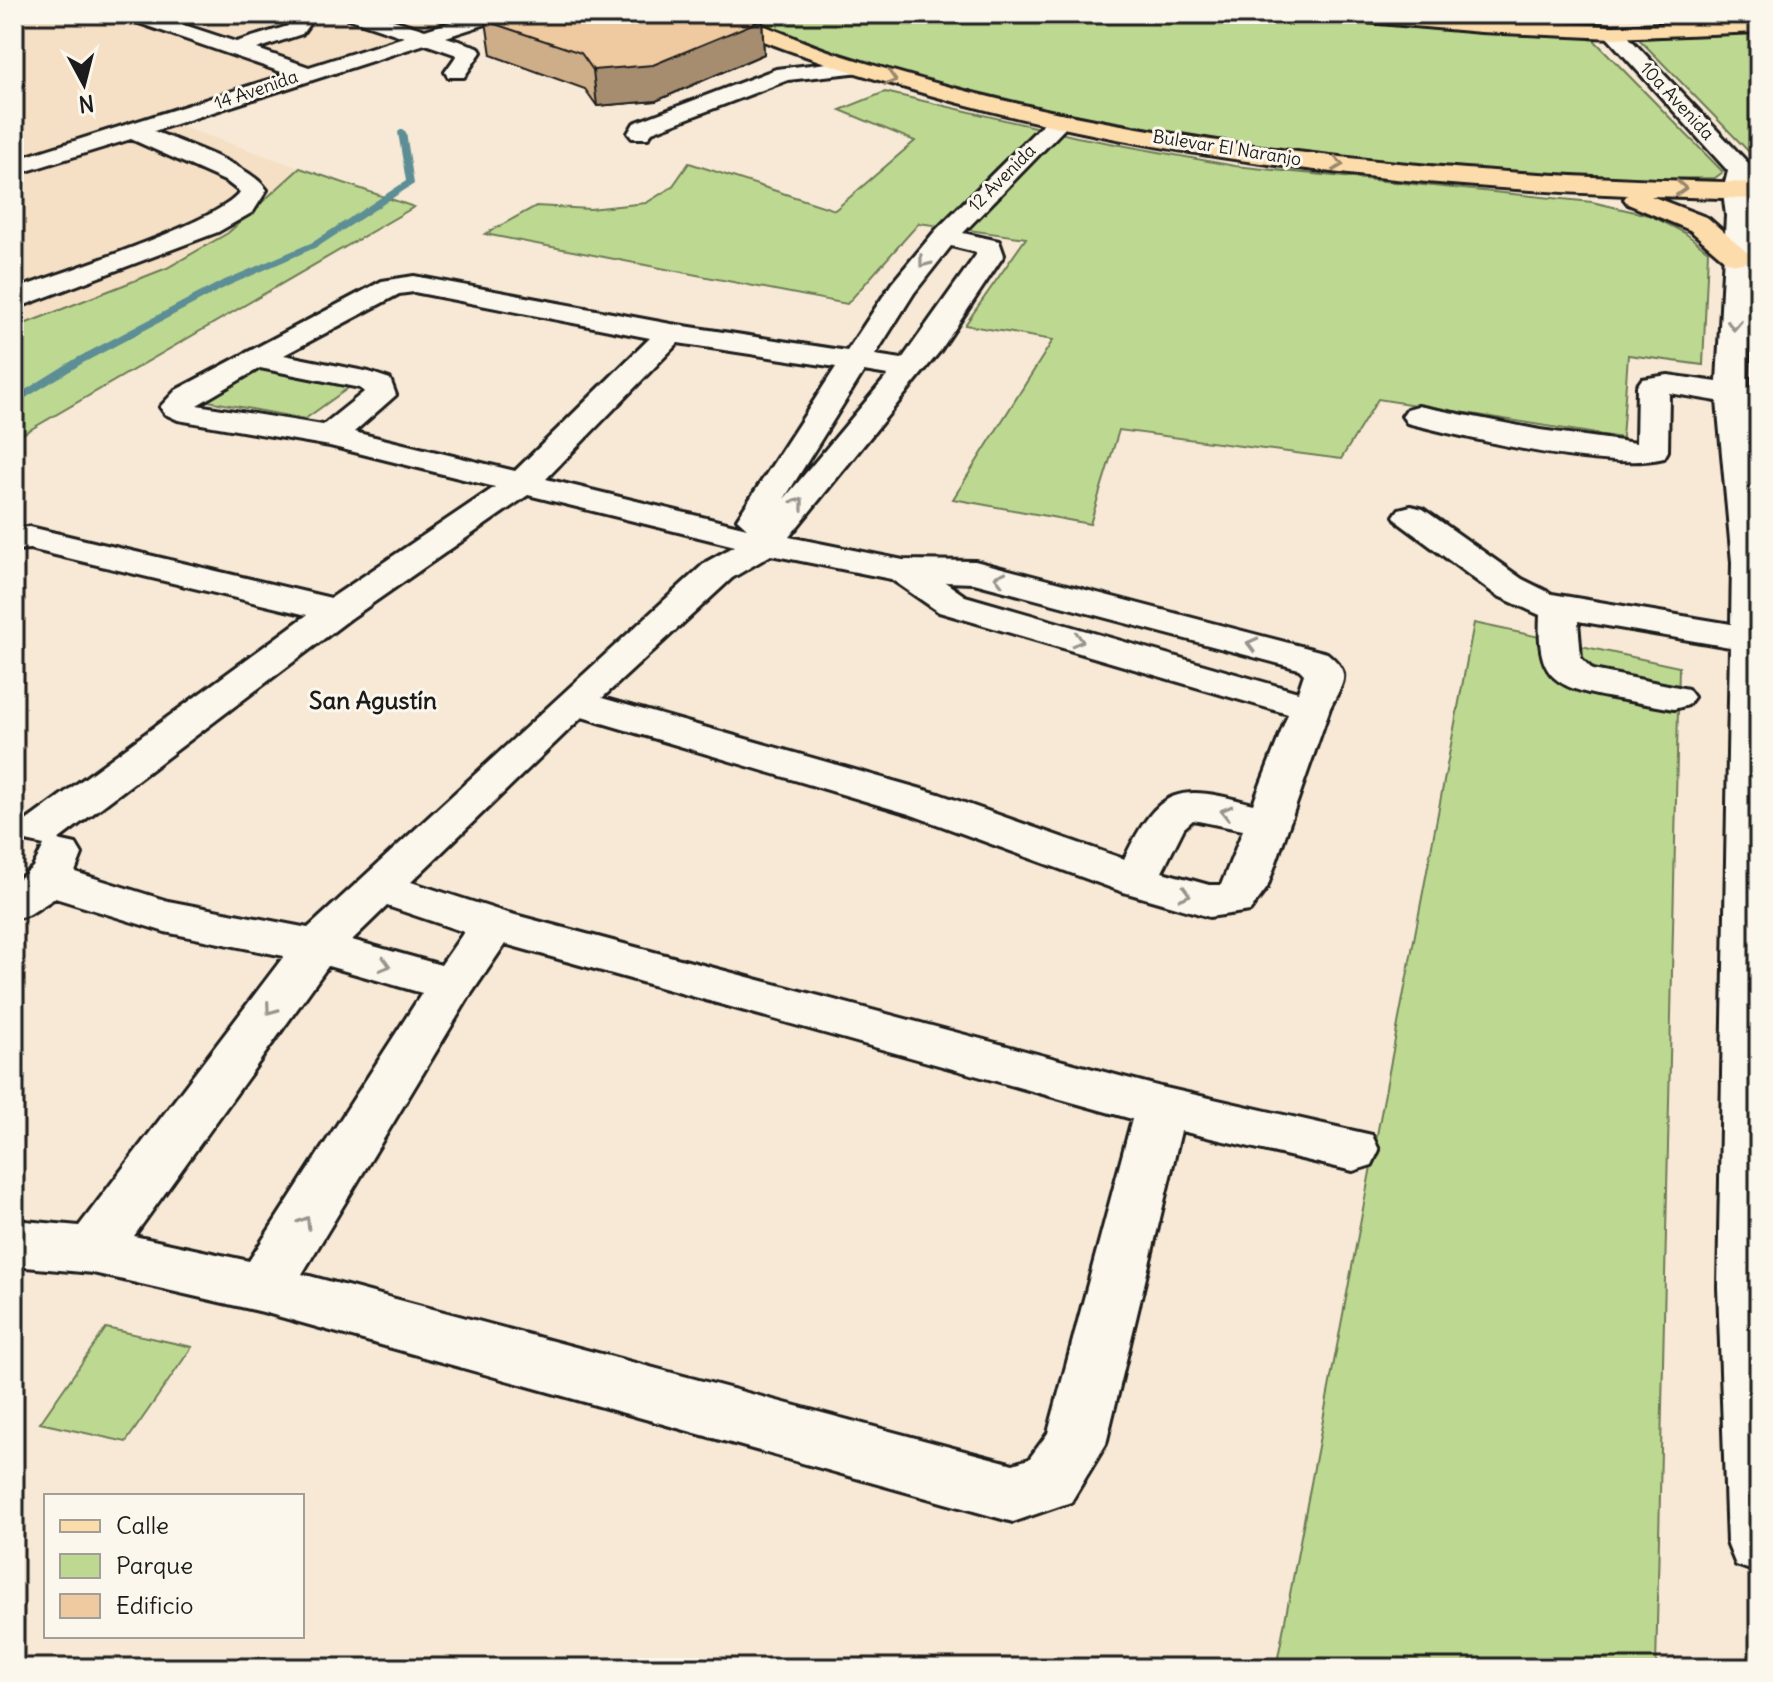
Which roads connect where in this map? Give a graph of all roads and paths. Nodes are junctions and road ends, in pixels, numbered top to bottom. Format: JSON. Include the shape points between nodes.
{"nodes":[{"id":1,"x":131,"y":14,"type":"edge"},
{"id":2,"x":294,"y":14,"type":"edge"},
{"id":3,"x":354,"y":14,"type":"edge"},
{"id":4,"x":498,"y":14,"type":"edge"},
{"id":5,"x":692,"y":14,"type":"edge"},
{"id":6,"x":712,"y":14,"type":"edge"},
{"id":7,"x":1345,"y":14,"type":"edge"},
{"id":8,"x":1759,"y":26,"type":"edge"},
{"id":9,"x":750,"y":30,"type":"junction"},
{"id":10,"x":1613,"y":32,"type":"junction"},
{"id":11,"x":422,"y":38,"type":"junction"},
{"id":12,"x":265,"y":51,"type":"junction"},
{"id":13,"x":808,"y":52,"type":"junction"},
{"id":14,"x":302,"y":62,"type":"junction"},
{"id":15,"x":853,"y":67,"type":"junction"},
{"id":16,"x":456,"y":72,"type":"dead end"},
{"id":17,"x":226,"y":74,"type":"dead end"},
{"id":18,"x":784,"y":74,"type":"junction"},
{"id":19,"x":1060,"y":120,"type":"junction"},
{"id":20,"x":134,"y":131,"type":"junction"},
{"id":21,"x":640,"y":133,"type":"dead end"},
{"id":22,"x":14,"y":168,"type":"edge"},
{"id":23,"x":1552,"y":182,"type":"junction"},
{"id":24,"x":1749,"y":183,"type":"edge"},
{"id":25,"x":945,"y":236,"type":"junction"},
{"id":26,"x":1737,"y":256,"type":"junction"},
{"id":27,"x":14,"y":300,"type":"edge"},
{"id":28,"x":671,"y":333,"type":"junction"},
{"id":29,"x":864,"y":349,"type":"junction"},
{"id":30,"x":919,"y":357,"type":"junction"},
{"id":31,"x":255,"y":358,"type":"junction"},
{"id":32,"x":1746,"y":396,"type":"edge"},
{"id":33,"x":1418,"y":416,"type":"dead end"},
{"id":34,"x":330,"y":436,"type":"junction"},
{"id":35,"x":524,"y":482,"type":"junction"},
{"id":36,"x":1411,"y":516,"type":"dead end"},
{"id":37,"x":14,"y":539,"type":"edge"},
{"id":38,"x":742,"y":550,"type":"junction"},
{"id":39,"x":1754,"y":563,"type":"edge"},
{"id":40,"x":1559,"y":607,"type":"junction"},
{"id":41,"x":337,"y":611,"type":"junction"},
{"id":42,"x":1750,"y":639,"type":"junction"},
{"id":43,"x":1674,"y":697,"type":"dead end"},
{"id":44,"x":574,"y":702,"type":"junction"},
{"id":45,"x":1267,"y":823,"type":"junction"},
{"id":46,"x":27,"y":830,"type":"edge"},
{"id":47,"x":1136,"y":880,"type":"junction"},
{"id":48,"x":380,"y":888,"type":"junction"},
{"id":49,"x":31,"y":892,"type":"edge"},
{"id":50,"x":494,"y":925,"type":"junction"},
{"id":51,"x":317,"y":946,"type":"junction"},
{"id":52,"x":452,"y":985,"type":"junction"},
{"id":53,"x":1161,"y":1107,"type":"junction"},
{"id":54,"x":1353,"y":1150,"type":"dead end"},
{"id":55,"x":14,"y":1243,"type":"edge"},
{"id":56,"x":93,"y":1250,"type":"junction"},
{"id":57,"x":263,"y":1288,"type":"junction"},
{"id":58,"x":1752,"y":1289,"type":"edge"},
{"id":59,"x":1759,"y":1543,"type":"edge"}],
"edges":[{"from":1,"to":12,"type":"street","via":[[237,49]]},
{"from":2,"to":12,"type":"street","via":[[299,24],[295,30]]},
{"from":3,"to":11,"type":"street"},
{"from":4,"to":11,"type":"street","name":"14 Avenida"},
{"from":5,"to":9,"type":"main road"},
{"from":6,"to":9,"type":"main road","name":"Bulevar El Naranjo"},
{"from":7,"to":10,"type":"main road"},
{"from":8,"to":10,"type":"main road"},
{"from":9,"to":13,"type":"main road","name":"Bulevar El Naranjo"},
{"from":10,"to":24,"type":"street","name":"10a Avenida"},
{"from":11,"to":14,"type":"street","name":"14 Avenida","via":[[334,64]]},
{"from":11,"to":16,"type":"street","via":[[470,52]]},
{"from":12,"to":14,"type":"street"},
{"from":12,"to":17,"type":"street"},
{"from":13,"to":15,"type":"main road","name":"Bulevar El Naranjo"},
{"from":13,"to":18,"type":"street"},
{"from":14,"to":20,"type":"street","name":"14 Avenida"},
{"from":15,"to":18,"type":"street"},
{"from":15,"to":19,"type":"main road","name":"Bulevar El Naranjo","one_way":true},
{"from":18,"to":21,"type":"street","via":[[676,113]]},
{"from":19,"to":23,"type":"main road","name":"Bulevar El Naranjo","one_way":true,"via":[[1367,168]]},
{"from":19,"to":25,"type":"street","name":"12 Avenida"},
{"from":20,"to":22,"type":"street","name":"14 Avenida"},
{"from":20,"to":27,"type":"street","via":[[254,190],[244,206],[209,226]]},
{"from":23,"to":24,"type":"main road","name":"Bulevar El Naranjo","one_way":true},
{"from":23,"to":26,"type":"main road","via":[[1663,207],[1699,224]]},
{"from":24,"to":26,"type":"street","via":[[1739,216]]},
{"from":25,"to":29,"type":"street","name":"12 Avenida","one_way":true,"via":[[902,289]]},
{"from":25,"to":30,"type":"street","name":"12 Avenida","via":[[989,247],[990,255]]},
{"from":26,"to":32,"type":"street","one_way":true},
{"from":28,"to":29,"type":"street"},
{"from":28,"to":31,"type":"street","via":[[414,284],[392,287]]},
{"from":28,"to":35,"type":"street"},
{"from":29,"to":30,"type":"street"},
{"from":29,"to":38,"type":"street","name":"12 Avenida"},
{"from":38,"to":30,"type":"street","one_way":true},
{"from":31,"to":34,"type":"street","via":[[379,386],[380,395]]},
{"from":31,"to":34,"type":"street","via":[[176,407]]},
{"from":32,"to":33,"type":"street","via":[[1653,386],[1652,451],[1646,454]]},
{"from":32,"to":39,"type":"street"},
{"from":34,"to":35,"type":"street"},
{"from":35,"to":38,"type":"street"},
{"from":35,"to":41,"type":"street"},
{"from":36,"to":40,"type":"street","via":[[1518,593]]},
{"from":37,"to":41,"type":"street","via":[[30,538]]},
{"from":38,"to":44,"type":"street"},
{"from":38,"to":45,"type":"street","via":[[903,571],[975,572],[1313,661],[1324,670],[1324,681]]},
{"from":39,"to":42,"type":"street"},
{"from":40,"to":42,"type":"street"},
{"from":40,"to":43,"type":"street","via":[[1558,655],[1572,675]]},
{"from":41,"to":46,"type":"street"},
{"from":42,"to":58,"type":"street"},
{"from":44,"to":47,"type":"street","via":[[924,804]]},
{"from":44,"to":48,"type":"street"},
{"from":45,"to":47,"type":"street","one_way":true,"via":[[1185,806],[1174,813]]},
{"from":47,"to":45,"type":"street","one_way":true,"via":[[1209,901],[1234,900],[1244,888]]},
{"from":46,"to":49,"type":"street","via":[[55,841],[60,854],[57,868]]},
{"from":48,"to":50,"type":"street"},
{"from":48,"to":51,"type":"street"},
{"from":49,"to":51,"type":"street"},
{"from":50,"to":52,"type":"street"},
{"from":50,"to":53,"type":"street"},
{"from":51,"to":52,"type":"street","one_way":true},
{"from":51,"to":56,"type":"street","one_way":true},
{"from":57,"to":52,"type":"street","one_way":true},
{"from":53,"to":54,"type":"street"},
{"from":53,"to":57,"type":"street","via":[[1075,1444],[1049,1482],[1013,1493]]},
{"from":55,"to":56,"type":"street"},
{"from":56,"to":57,"type":"street"},
{"from":58,"to":59,"type":"street"}]}
